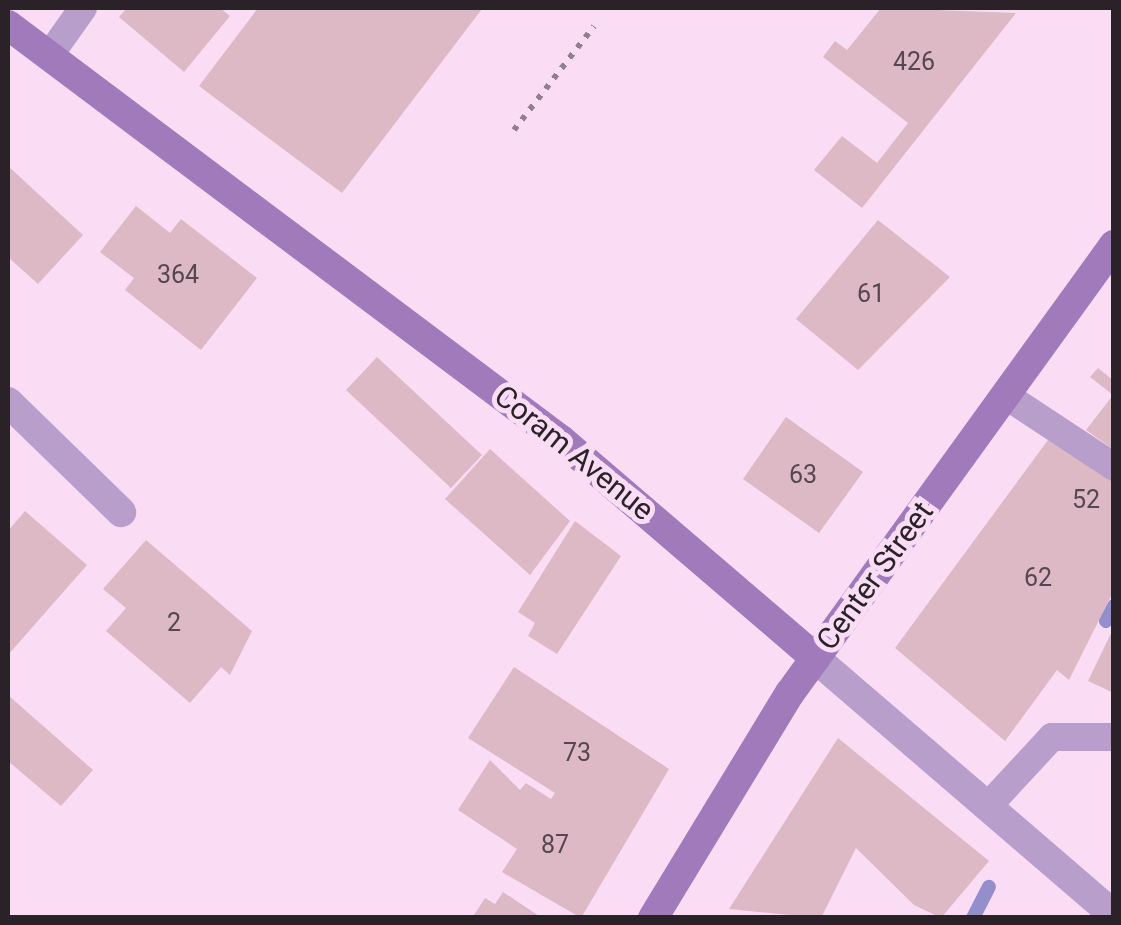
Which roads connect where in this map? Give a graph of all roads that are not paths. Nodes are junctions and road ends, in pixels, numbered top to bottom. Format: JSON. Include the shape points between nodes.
{"nodes":[{"id":1,"x":83,"y":8,"type":"edge"},
{"id":2,"x":8,"y":25,"type":"edge"},
{"id":3,"x":49,"y":56,"type":"junction"},
{"id":4,"x":1114,"y":245,"type":"edge"},
{"id":5,"x":1006,"y":395,"type":"junction"},
{"id":6,"x":8,"y":402,"type":"edge"},
{"id":7,"x":1114,"y":468,"type":"edge"},
{"id":8,"x":121,"y":512,"type":"dead end"},
{"id":9,"x":815,"y":658,"type":"junction"},
{"id":10,"x":1114,"y":737,"type":"edge"},
{"id":11,"x":988,"y":806,"type":"junction"},
{"id":12,"x":1110,"y":914,"type":"edge"},
{"id":13,"x":653,"y":918,"type":"edge"}],
"edges":[{"from":1,"to":3,"type":"lane"},
{"from":2,"to":3,"type":"main road","name":"Coram Avenue"},
{"from":3,"to":9,"type":"main road","name":"Coram Avenue","via":[[561,440]]},
{"from":4,"to":5,"type":"main road","name":"Center Street"},
{"from":5,"to":7,"type":"lane"},
{"from":5,"to":9,"type":"main road","name":"Center Street"},
{"from":6,"to":8,"type":"street"},
{"from":9,"to":11,"type":"street","name":"Coram Avenue"},
{"from":9,"to":13,"type":"main road","name":"Center Street"},
{"from":10,"to":11,"type":"lane","via":[[1052,737]]},
{"from":11,"to":12,"type":"street","name":"Coram Avenue"}]}
